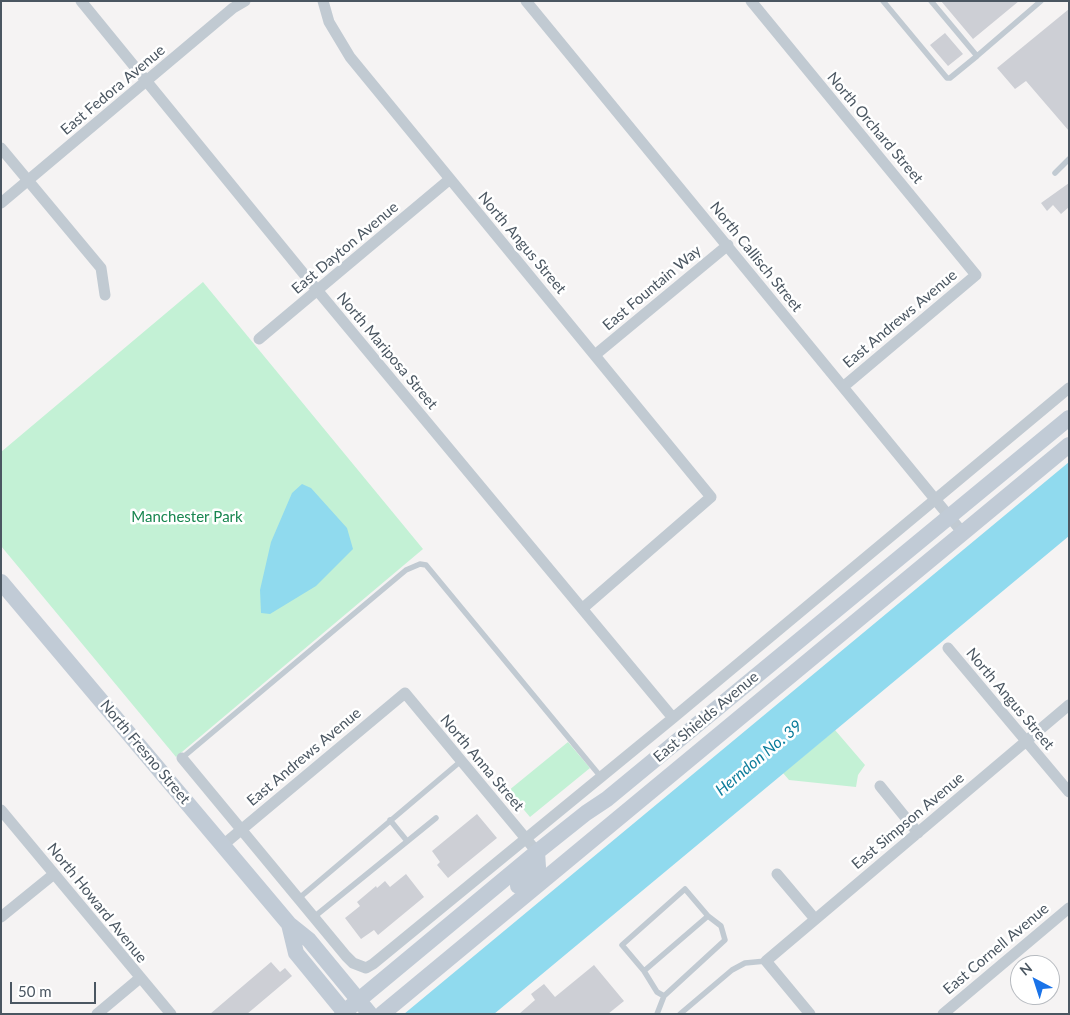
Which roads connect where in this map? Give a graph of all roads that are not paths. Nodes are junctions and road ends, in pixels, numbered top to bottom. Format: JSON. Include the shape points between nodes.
{"nodes":[{"id":1,"x":81,"y":1,"type":"edge"},
{"id":2,"x":245,"y":1,"type":"edge"},
{"id":3,"x":323,"y":1,"type":"edge"},
{"id":4,"x":526,"y":1,"type":"edge"},
{"id":5,"x":750,"y":1,"type":"edge"},
{"id":6,"x":883,"y":1,"type":"edge"},
{"id":7,"x":931,"y":1,"type":"edge"},
{"id":8,"x":1041,"y":1,"type":"edge"},
{"id":9,"x":977,"y":56,"type":"junction"},
{"id":10,"x":147,"y":81,"type":"junction"},
{"id":11,"x":1,"y":148,"type":"edge"},
{"id":12,"x":1069,"y":159,"type":"edge"},
{"id":13,"x":1054,"y":173,"type":"dead end"},
{"id":14,"x":450,"y":179,"type":"junction"},
{"id":15,"x":28,"y":180,"type":"junction"},
{"id":16,"x":1,"y":203,"type":"edge"},
{"id":17,"x":728,"y":245,"type":"junction"},
{"id":18,"x":976,"y":275,"type":"joint"},
{"id":19,"x":317,"y":290,"type":"junction"},
{"id":20,"x":105,"y":295,"type":"dead end"},
{"id":21,"x":259,"y":339,"type":"dead end"},
{"id":22,"x":595,"y":355,"type":"junction"},
{"id":23,"x":843,"y":387,"type":"junction"},
{"id":24,"x":1069,"y":388,"type":"edge"},
{"id":25,"x":1069,"y":418,"type":"edge"},
{"id":26,"x":1069,"y":445,"type":"edge"},
{"id":27,"x":935,"y":499,"type":"junction"},
{"id":28,"x":949,"y":516,"type":"junction"},
{"id":29,"x":962,"y":532,"type":"junction"},
{"id":30,"x":1,"y":582,"type":"edge"},
{"id":31,"x":582,"y":608,"type":"junction"},
{"id":32,"x":948,"y":648,"type":"dead end"},
{"id":33,"x":405,"y":693,"type":"joint"},
{"id":34,"x":1069,"y":705,"type":"edge"},
{"id":35,"x":673,"y":718,"type":"junction"},
{"id":36,"x":1026,"y":741,"type":"junction"},
{"id":37,"x":182,"y":758,"type":"joint"},
{"id":38,"x":461,"y":761,"type":"junction"},
{"id":39,"x":601,"y":777,"type":"junction"},
{"id":40,"x":880,"y":786,"type":"dead end"},
{"id":41,"x":1069,"y":792,"type":"edge"},
{"id":42,"x":1,"y":810,"type":"edge"},
{"id":43,"x":436,"y":818,"type":"dead end"},
{"id":44,"x":390,"y":820,"type":"junction"},
{"id":45,"x":242,"y":830,"type":"junction"},
{"id":46,"x":918,"y":833,"type":"junction"},
{"id":47,"x":525,"y":838,"type":"junction"},
{"id":48,"x":407,"y":841,"type":"junction"},
{"id":49,"x":223,"y":845,"type":"junction"},
{"id":50,"x":537,"y":852,"type":"junction"},
{"id":51,"x":54,"y":874,"type":"junction"},
{"id":52,"x":777,"y":874,"type":"dead end"},
{"id":53,"x":298,"y":899,"type":"junction"},
{"id":54,"x":1069,"y":908,"type":"edge"},
{"id":55,"x":708,"y":916,"type":"junction"},
{"id":56,"x":1,"y":917,"type":"edge"},
{"id":57,"x":314,"y":917,"type":"junction"},
{"id":58,"x":815,"y":920,"type":"junction"},
{"id":59,"x":288,"y":924,"type":"junction"},
{"id":60,"x":463,"y":946,"type":"junction"},
{"id":61,"x":766,"y":961,"type":"junction"},
{"id":62,"x":644,"y":970,"type":"junction"},
{"id":63,"x":140,"y":978,"type":"junction"},
{"id":64,"x":664,"y":996,"type":"junction"},
{"id":65,"x":358,"y":1000,"type":"junction"},
{"id":66,"x":806,"y":1012,"type":"edge"},
{"id":67,"x":344,"y":1013,"type":"edge"},
{"id":68,"x":97,"y":1014,"type":"edge"},
{"id":69,"x":171,"y":1014,"type":"edge"},
{"id":70,"x":370,"y":1014,"type":"edge"},
{"id":71,"x":382,"y":1014,"type":"edge"},
{"id":72,"x":658,"y":1014,"type":"edge"},
{"id":73,"x":680,"y":1014,"type":"edge"},
{"id":74,"x":943,"y":1014,"type":"edge"}],
"edges":[{"from":1,"to":10,"type":"street","name":"North Mariposa Street"},
{"from":2,"to":10,"type":"street","name":"East Fedora Avenue","via":[[232,8]]},
{"from":3,"to":14,"type":"street","name":"North Angus Street","via":[[329,22],[346,52]]},
{"from":4,"to":17,"type":"street","name":"North Callisch Street"},
{"from":5,"to":18,"type":"street","name":"North Orchard Street"},
{"from":6,"to":9,"type":"lane","via":[[947,78]]},
{"from":7,"to":9,"type":"lane"},
{"from":8,"to":9,"type":"lane"},
{"from":10,"to":15,"type":"street","name":"East Fedora Avenue"},
{"from":10,"to":19,"type":"street","name":"North Mariposa Street"},
{"from":11,"to":15,"type":"street"},
{"from":12,"to":13,"type":"lane"},
{"from":14,"to":19,"type":"street","name":"East Dayton Avenue"},
{"from":14,"to":22,"type":"street","name":"North Angus Street"},
{"from":15,"to":16,"type":"street","name":"East Fedora Avenue"},
{"from":15,"to":20,"type":"street","via":[[101,268]]},
{"from":17,"to":22,"type":"street","name":"East Fountain Way"},
{"from":17,"to":23,"type":"street","name":"North Callisch Street"},
{"from":18,"to":23,"type":"street","name":"East Andrews Avenue"},
{"from":19,"to":21,"type":"street","name":"East Dayton Avenue"},
{"from":19,"to":31,"type":"street","name":"North Mariposa Street"},
{"from":22,"to":31,"type":"street","name":"North Angus Street","via":[[711,497]]},
{"from":23,"to":27,"type":"street","name":"North Callisch Street"},
{"from":24,"to":27,"type":"street"},
{"from":25,"to":28,"type":"main road","name":"East Shields Avenue"},
{"from":26,"to":29,"type":"main road","name":"East Shields Avenue"},
{"from":27,"to":28,"type":"street","name":"North Callisch Street"},
{"from":27,"to":35,"type":"street"},
{"from":28,"to":29,"type":"street","name":"North Callisch Street"},
{"from":28,"to":50,"type":"main road","name":"East Shields Avenue","via":[[607,799]]},
{"from":29,"to":60,"type":"main road","name":"East Shields Avenue"},
{"from":30,"to":49,"type":"main road","name":"North Fresno Street"},
{"from":31,"to":35,"type":"street","name":"North Mariposa Street"},
{"from":32,"to":36,"type":"street","name":"North Angus Street"},
{"from":33,"to":38,"type":"street","name":"North Anna Street"},
{"from":33,"to":45,"type":"street","name":"East Andrews Avenue"},
{"from":34,"to":36,"type":"street","name":"East Simpson Avenue"},
{"from":35,"to":39,"type":"street"},
{"from":36,"to":41,"type":"street","name":"North Angus Street"},
{"from":36,"to":46,"type":"street","name":"East Simpson Avenue"},
{"from":37,"to":39,"type":"lane","via":[[406,570],[420,564],[426,565]]},
{"from":37,"to":45,"type":"street"},
{"from":38,"to":44,"type":"lane"},
{"from":38,"to":47,"type":"street","name":"North Anna Street"},
{"from":39,"to":47,"type":"street"},
{"from":40,"to":46,"type":"street"},
{"from":42,"to":51,"type":"street","name":"North Howard Avenue"},
{"from":43,"to":48,"type":"lane"},
{"from":44,"to":48,"type":"lane"},
{"from":44,"to":53,"type":"lane"},
{"from":45,"to":49,"type":"street","name":"East Andrews Avenue"},
{"from":45,"to":53,"type":"street"},
{"from":46,"to":58,"type":"street","name":"East Simpson Avenue"},
{"from":47,"to":50,"type":"street","name":"North Anna Street"},
{"from":47,"to":57,"type":"street","via":[[366,968],[353,964]]},
{"from":48,"to":57,"type":"lane"},
{"from":49,"to":59,"type":"main road","name":"North Fresno Street"},
{"from":50,"to":60,"type":"main road","via":[[538,867],[490,911]]},
{"from":50,"to":65,"type":"main road","name":"East Shields Avenue"},
{"from":51,"to":56,"type":"street"},
{"from":51,"to":63,"type":"street","name":"North Howard Avenue"},
{"from":52,"to":58,"type":"street"},
{"from":53,"to":57,"type":"street"},
{"from":54,"to":74,"type":"street","name":"East Cornell Avenue"},
{"from":55,"to":62,"type":"lane"},
{"from":55,"to":62,"type":"lane","via":[[685,889],[622,945]]},
{"from":55,"to":64,"type":"lane","via":[[721,926],[725,940]]},
{"from":58,"to":61,"type":"street","name":"East Simpson Avenue"},
{"from":59,"to":65,"type":"main road","name":"North Fresno Street","via":[[309,940]]},
{"from":59,"to":67,"type":"main road","name":"North Fresno Street","via":[[296,953]]},
{"from":60,"to":71,"type":"main road","name":"East Shields Avenue"},
{"from":61,"to":66,"type":"street"},
{"from":61,"to":73,"type":"lane","via":[[745,963],[732,970]]},
{"from":62,"to":64,"type":"lane","via":[[657,992]]},
{"from":63,"to":68,"type":"street"},
{"from":63,"to":69,"type":"street","name":"North Howard Avenue"},
{"from":64,"to":72,"type":"lane"},
{"from":65,"to":67,"type":"main road","name":"East Shields Avenue"},
{"from":65,"to":70,"type":"main road","name":"North Fresno Street"}]}
